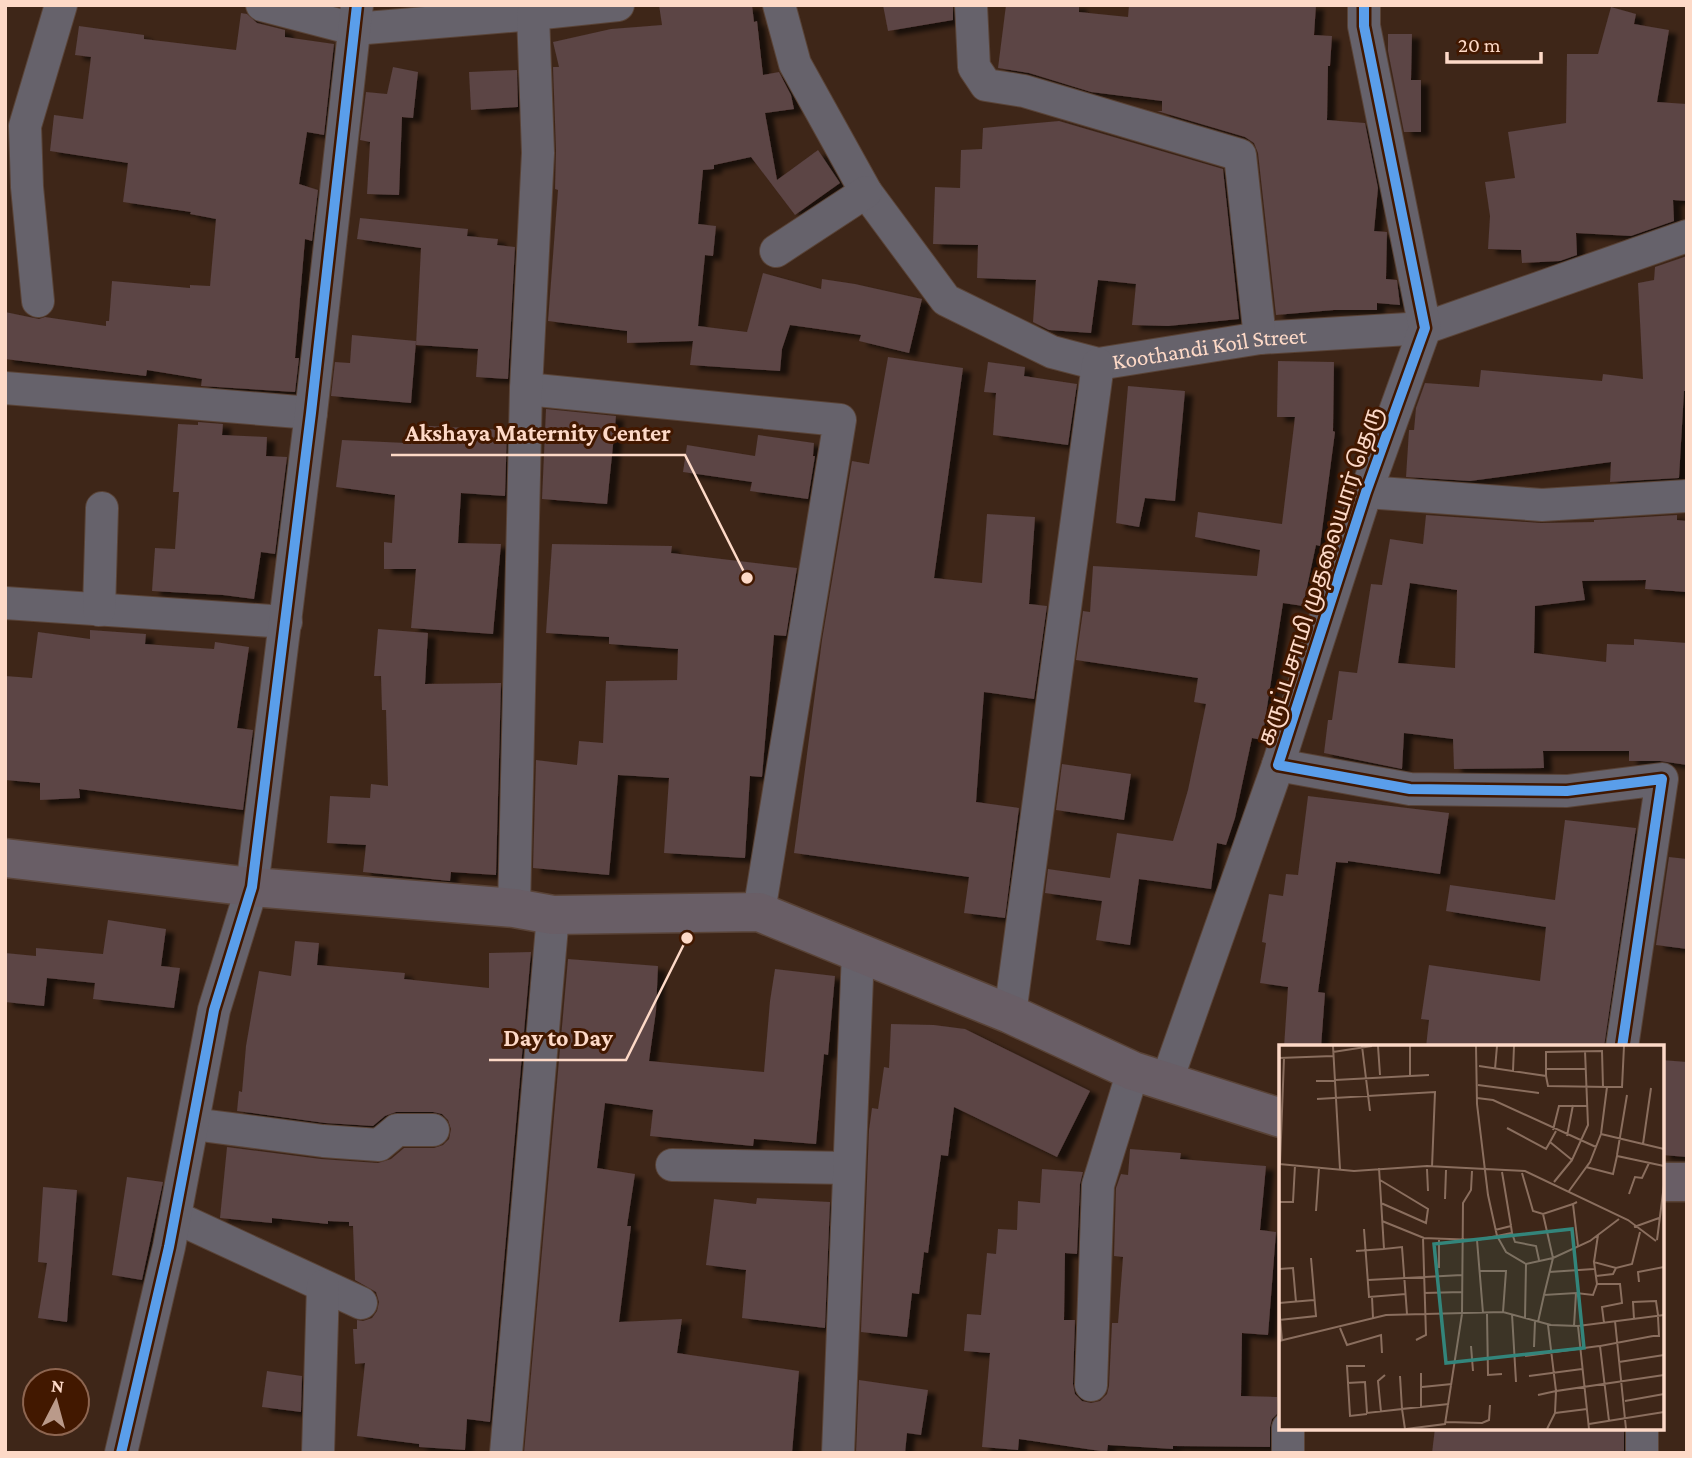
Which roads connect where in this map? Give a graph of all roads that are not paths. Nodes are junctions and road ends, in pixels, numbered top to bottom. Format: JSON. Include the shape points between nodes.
{"nodes":[{"id":1,"x":61,"y":5,"type":"edge"},
{"id":2,"x":262,"y":5,"type":"edge"},
{"id":3,"x":618,"y":5,"type":"edge"},
{"id":4,"x":779,"y":5,"type":"edge"},
{"id":5,"x":971,"y":5,"type":"edge"},
{"id":6,"x":1364,"y":5,"type":"edge"},
{"id":7,"x":533,"y":14,"type":"junction"},
{"id":8,"x":356,"y":17,"type":"edge"},
{"id":9,"x":866,"y":192,"type":"junction"},
{"id":10,"x":1687,"y":236,"type":"edge"},
{"id":11,"x":776,"y":251,"type":"dead end"},
{"id":12,"x":38,"y":300,"type":"dead end"},
{"id":13,"x":1425,"y":328,"type":"junction"},
{"id":14,"x":1260,"y":338,"type":"junction"},
{"id":15,"x":1098,"y":364,"type":"junction"},
{"id":16,"x":5,"y":388,"type":"edge"},
{"id":17,"x":526,"y":389,"type":"junction"},
{"id":18,"x":311,"y":413,"type":"junction"},
{"id":19,"x":1366,"y":492,"type":"junction"},
{"id":20,"x":1687,"y":496,"type":"edge"},
{"id":21,"x":102,"y":508,"type":"dead end"},
{"id":22,"x":5,"y":603,"type":"edge"},
{"id":23,"x":99,"y":610,"type":"junction"},
{"id":24,"x":286,"y":622,"type":"junction"},
{"id":25,"x":1278,"y":765,"type":"junction"},
{"id":26,"x":1674,"y":782,"type":"edge"},
{"id":27,"x":5,"y":858,"type":"edge"},
{"id":28,"x":252,"y":887,"type":"junction"},
{"id":29,"x":514,"y":908,"type":"junction"},
{"id":30,"x":759,"y":912,"type":"junction"},
{"id":31,"x":553,"y":915,"type":"junction"},
{"id":32,"x":858,"y":952,"type":"junction"},
{"id":33,"x":1010,"y":1014,"type":"junction"},
{"id":34,"x":1622,"y":1045,"type":"edge"},
{"id":35,"x":1149,"y":1077,"type":"junction"},
{"id":36,"x":1279,"y":1117,"type":"edge"},
{"id":37,"x":193,"y":1124,"type":"junction"},
{"id":38,"x":433,"y":1130,"type":"dead end"},
{"id":39,"x":672,"y":1165,"type":"dead end"},
{"id":40,"x":849,"y":1168,"type":"junction"},
{"id":41,"x":1664,"y":1182,"type":"edge"},
{"id":42,"x":1687,"y":1182,"type":"edge"},
{"id":43,"x":175,"y":1217,"type":"junction"},
{"id":44,"x":323,"y":1286,"type":"junction"},
{"id":45,"x":361,"y":1303,"type":"dead end"},
{"id":46,"x":1091,"y":1385,"type":"dead end"},
{"id":47,"x":1288,"y":1430,"type":"edge"},
{"id":48,"x":1642,"y":1430,"type":"edge"},
{"id":49,"x":121,"y":1453,"type":"edge"},
{"id":50,"x":318,"y":1453,"type":"edge"},
{"id":51,"x":506,"y":1453,"type":"edge"},
{"id":52,"x":838,"y":1453,"type":"edge"},
{"id":53,"x":1288,"y":1453,"type":"edge"},
{"id":54,"x":1642,"y":1453,"type":"edge"}],
"edges":[{"from":1,"to":12,"type":"street","via":[[25,127]]},
{"from":2,"to":8,"type":"street"},
{"from":3,"to":7,"type":"street"},
{"from":4,"to":9,"type":"street","name":"Koothandi Koil Street","via":[[795,64]]},
{"from":5,"to":14,"type":"street","via":[[974,67],[986,85],[1024,91],[1240,155]]},
{"from":6,"to":13,"type":"street","via":[[1364,26]]},
{"from":7,"to":8,"type":"street"},
{"from":7,"to":17,"type":"street","via":[[538,153]]},
{"from":8,"to":18,"type":"street"},
{"from":9,"to":11,"type":"street"},
{"from":9,"to":15,"type":"street","name":"Koothandi Koil Street","via":[[946,300],[1052,352]]},
{"from":10,"to":13,"type":"street","name":"Koothandi Koil Street"},
{"from":13,"to":14,"type":"street","name":"Koothandi Koil Street"},
{"from":13,"to":19,"type":"street","name":"கருப்பசாமி முதலையார் தெரு"},
{"from":14,"to":15,"type":"street","name":"Koothandi Koil Street"},
{"from":15,"to":33,"type":"street"},
{"from":16,"to":18,"type":"street"},
{"from":17,"to":29,"type":"street"},
{"from":17,"to":30,"type":"street","via":[[840,420]]},
{"from":18,"to":24,"type":"street"},
{"from":19,"to":20,"type":"street","name":"கருப்பசாமி முதலையார் தெரு","via":[[1542,505]]},
{"from":19,"to":25,"type":"street","name":"கருப்பசாமி முதலையார் தெரு"},
{"from":21,"to":23,"type":"street"},
{"from":22,"to":23,"type":"street"},
{"from":23,"to":24,"type":"street"},
{"from":24,"to":28,"type":"street"},
{"from":25,"to":26,"type":"street","name":"கருப்பசாமி முதலையார் தெரு","via":[[1410,789],[1567,791]]},
{"from":25,"to":35,"type":"street","name":"கருப்பசாமி முதலையார் தெரு"},
{"from":26,"to":34,"type":"street","name":"கருப்பசாமி முதலையார் தெரு"},
{"from":27,"to":28,"type":"main road"},
{"from":28,"to":29,"type":"main road"},
{"from":28,"to":37,"type":"street","via":[[214,1010]]},
{"from":29,"to":31,"type":"main road"},
{"from":30,"to":31,"type":"main road"},
{"from":30,"to":32,"type":"main road"},
{"from":31,"to":51,"type":"street"},
{"from":32,"to":33,"type":"main road"},
{"from":32,"to":40,"type":"street"},
{"from":33,"to":35,"type":"main road"},
{"from":35,"to":36,"type":"main road"},
{"from":35,"to":46,"type":"street","name":"கருப்பசாமி முதலையார் தெரு","via":[[1098,1185]]},
{"from":37,"to":38,"type":"street","via":[[379,1145],[397,1130]]},
{"from":37,"to":43,"type":"street"},
{"from":39,"to":40,"type":"street"},
{"from":40,"to":52,"type":"street"},
{"from":41,"to":42,"type":"main road"},
{"from":43,"to":44,"type":"street"},
{"from":43,"to":49,"type":"street"},
{"from":44,"to":45,"type":"street"},
{"from":44,"to":50,"type":"street"},
{"from":47,"to":53,"type":"street"},
{"from":48,"to":54,"type":"street"}]}
